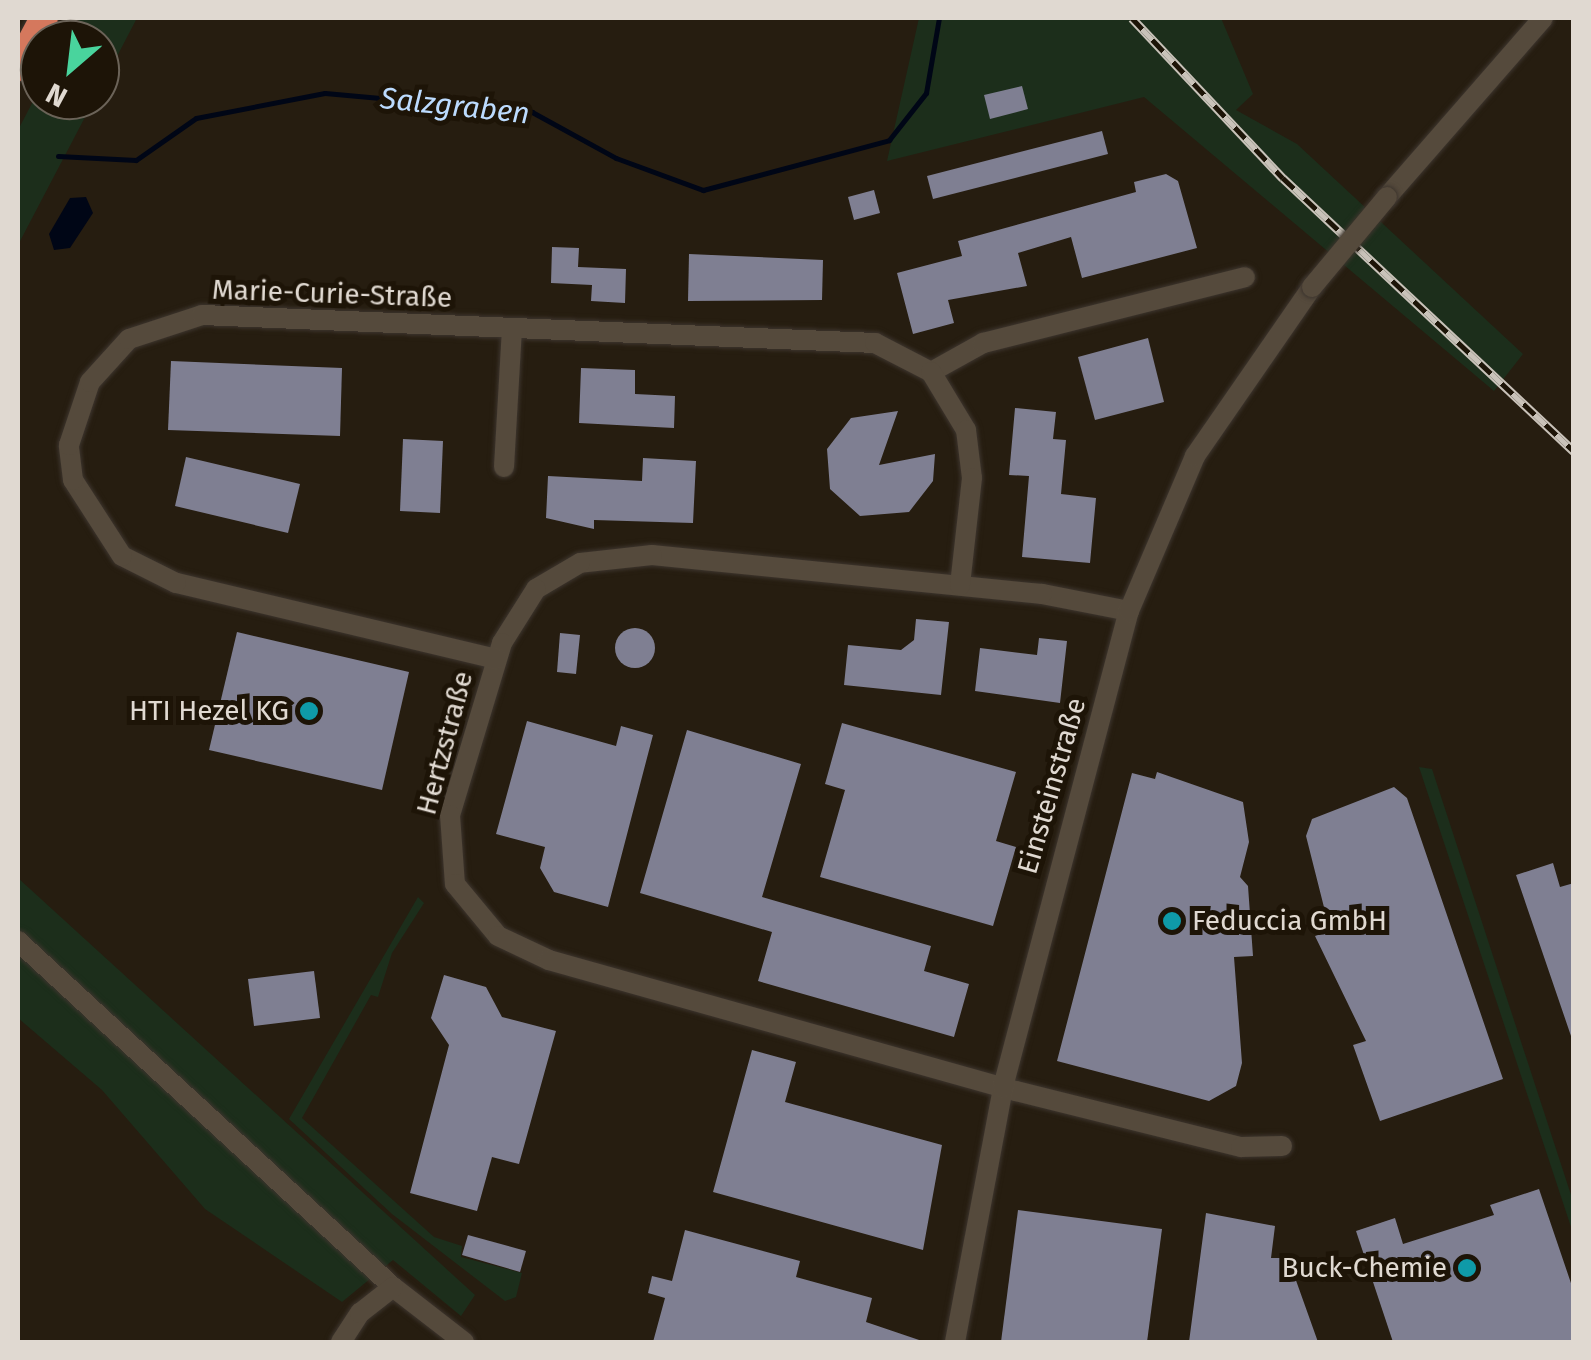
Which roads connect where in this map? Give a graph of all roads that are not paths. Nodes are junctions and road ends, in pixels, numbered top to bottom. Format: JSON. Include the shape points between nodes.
{"nodes":[{"id":1,"x":44,"y":18,"type":"edge"},
{"id":2,"x":1544,"y":18,"type":"edge"},
{"id":3,"x":18,"y":68,"type":"edge"},
{"id":4,"x":1245,"y":277,"type":"dead end"},
{"id":5,"x":512,"y":328,"type":"junction"},
{"id":6,"x":931,"y":372,"type":"junction"},
{"id":7,"x":504,"y":467,"type":"dead end"},
{"id":8,"x":960,"y":585,"type":"junction"},
{"id":9,"x":1129,"y":611,"type":"junction"},
{"id":10,"x":496,"y":659,"type":"junction"},
{"id":11,"x":18,"y":941,"type":"edge"},
{"id":12,"x":1003,"y":1087,"type":"junction"},
{"id":13,"x":1282,"y":1146,"type":"dead end"},
{"id":14,"x":394,"y":1287,"type":"junction"},
{"id":15,"x":341,"y":1342,"type":"edge"},
{"id":16,"x":464,"y":1342,"type":"edge"},
{"id":17,"x":955,"y":1342,"type":"edge"}],
"edges":[{"from":1,"to":3,"type":"highway"},
{"from":2,"to":9,"type":"street","name":"Einsteinstraße","bridge":true,"via":[[1312,288],[1195,456]]},
{"from":4,"to":6,"type":"street","via":[[983,343]]},
{"from":5,"to":6,"type":"street","name":"Marie-Curie-Straße","via":[[858,339],[895,350]]},
{"from":5,"to":7,"type":"street"},
{"from":5,"to":10,"type":"street","name":"Marie-Curie-Straße","via":[[202,315],[156,325],[129,339],[90,382],[69,444],[84,507],[122,556],[148,573]]},
{"from":6,"to":8,"type":"street","name":"Marie-Curie-Straße","via":[[957,409],[972,452]]},
{"from":8,"to":9,"type":"street","name":"Hertzstraße"},
{"from":8,"to":10,"type":"street","name":"Hertzstraße","via":[[652,555],[597,558],[536,589]]},
{"from":9,"to":12,"type":"street","name":"Einsteinstraße"},
{"from":10,"to":12,"type":"street","name":"Hertzstraße","via":[[448,839],[460,895],[498,936],[549,960]]},
{"from":11,"to":14,"type":"street"},
{"from":12,"to":13,"type":"street","name":"Hertzstraße","via":[[1240,1147]]},
{"from":12,"to":17,"type":"street","name":"Einsteinstraße"},
{"from":14,"to":15,"type":"street","via":[[360,1313]]},
{"from":14,"to":16,"type":"street"}]}
